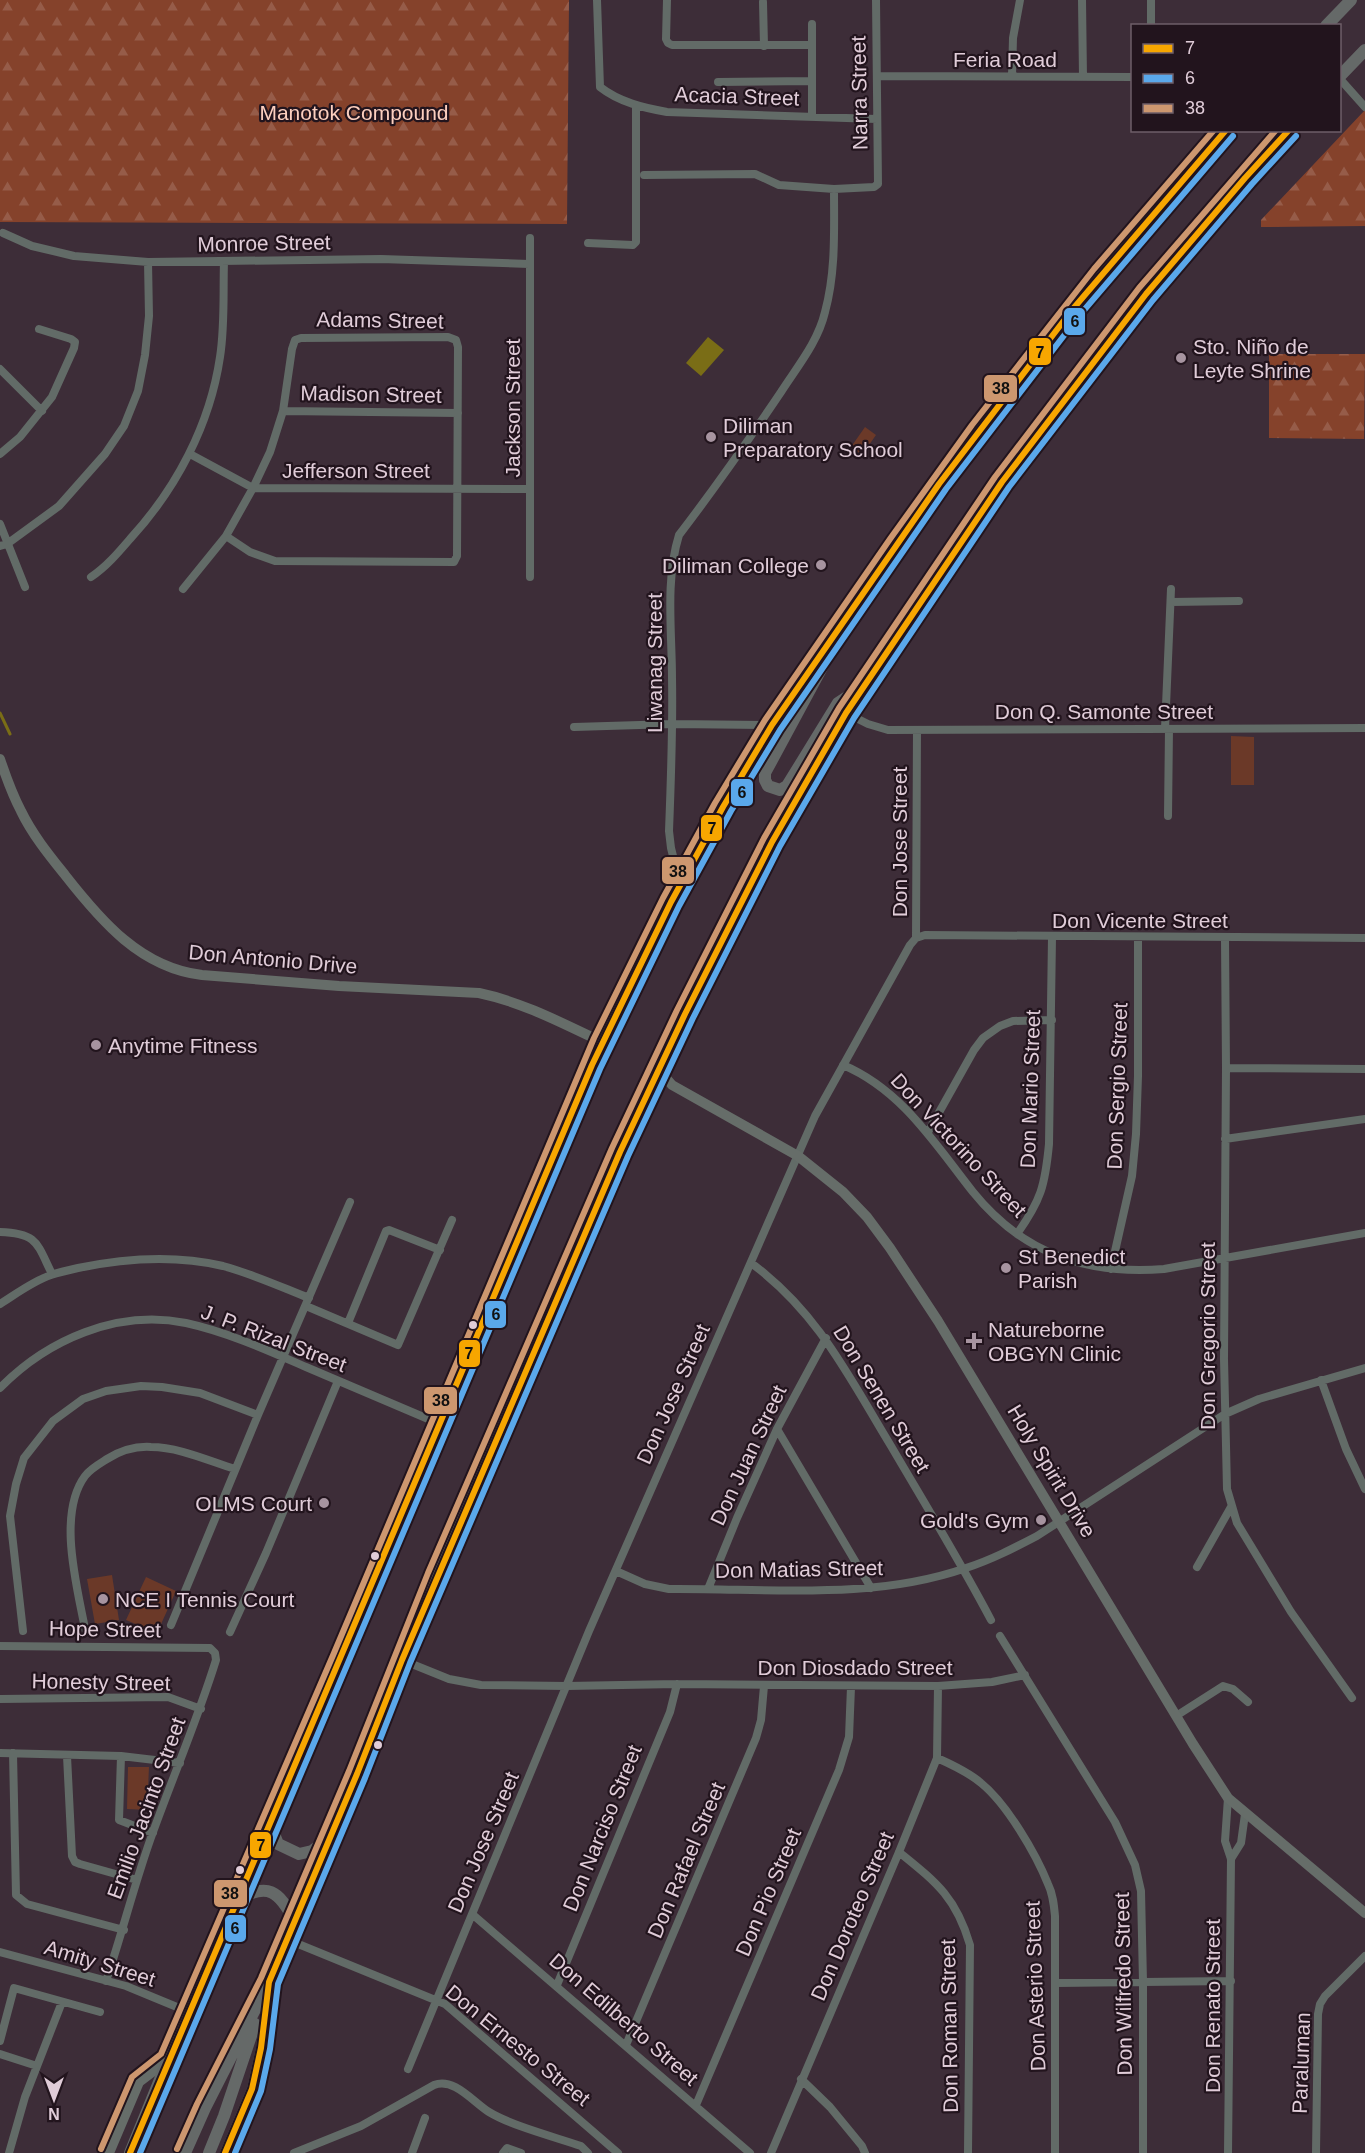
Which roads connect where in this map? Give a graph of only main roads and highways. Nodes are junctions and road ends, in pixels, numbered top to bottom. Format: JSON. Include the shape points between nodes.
{"nodes":[{"id":1,"x":1351,"y":0,"type":"edge"},
{"id":2,"x":1328,"y":24,"type":"edge"},
{"id":3,"x":1365,"y":50,"type":"edge"},
{"id":4,"x":1341,"y":76,"type":"edge"},
{"id":5,"x":1224,"y":132,"type":"edge"},
{"id":6,"x":1287,"y":132,"type":"edge"},
{"id":7,"x":843,"y":624,"type":"junction"},
{"id":8,"x":867,"y":683,"type":"junction"},
{"id":9,"x":0,"y":759,"type":"edge"},
{"id":10,"x":602,"y":1042,"type":"junction"},
{"id":11,"x":661,"y":1065,"type":"junction"},
{"id":12,"x":672,"y":1085,"type":"junction"},
{"id":13,"x":650,"y":1089,"type":"junction"},
{"id":14,"x":273,"y":1820,"type":"junction"},
{"id":15,"x":330,"y":1837,"type":"junction"},
{"id":16,"x":237,"y":1900,"type":"junction"},
{"id":17,"x":1365,"y":1913,"type":"edge"},
{"id":18,"x":294,"y":1920,"type":"junction"},
{"id":19,"x":270,"y":1982,"type":"junction"},
{"id":20,"x":168,"y":2060,"type":"junction"},
{"id":21,"x":109,"y":2153,"type":"edge"},
{"id":22,"x":130,"y":2153,"type":"edge"},
{"id":23,"x":185,"y":2153,"type":"edge"},
{"id":24,"x":208,"y":2153,"type":"edge"},
{"id":25,"x":225,"y":2153,"type":"edge"}],
"edges":[{"from":1,"to":2,"type":"main road"},
{"from":3,"to":4,"type":"main road"},
{"from":5,"to":7,"type":"main road","via":[[1019,377],[939,484]]},
{"from":6,"to":8,"type":"main road","via":[[1165,272],[1077,381],[965,535]]},
{"from":7,"to":8,"type":"main road","via":[[765,773],[768,786],[780,790],[787,786],[838,703]]},
{"from":7,"to":10,"type":"main road","via":[[771,725],[723,807]]},
{"from":8,"to":11,"type":"main road","via":[[772,842]]},
{"from":9,"to":10,"type":"main road","name":"Don Antonio Drive","via":[[21,813],[86,903],[132,947],[164,966],[190,974],[479,993],[530,1009]]},
{"from":10,"to":14,"type":"main road"},
{"from":11,"to":12,"type":"main road"},
{"from":11,"to":13,"type":"main road"},
{"from":12,"to":13,"type":"main road"},
{"from":12,"to":17,"type":"main road","name":"Holy Spirit Drive","via":[[798,1156],[867,1217],[938,1321],[1228,1798]]},
{"from":13,"to":15,"type":"main road","via":[[402,1660]]},
{"from":14,"to":15,"type":"main road","via":[[278,1844],[299,1854],[312,1851]]},
{"from":14,"to":16,"type":"main road"},
{"from":15,"to":18,"type":"main road"},
{"from":16,"to":18,"type":"main road","via":[[255,1891],[268,1892],[284,1901]]},
{"from":16,"to":20,"type":"main road"},
{"from":18,"to":19,"type":"main road"},
{"from":19,"to":23,"type":"main road"},
{"from":19,"to":24,"type":"main road"},
{"from":19,"to":25,"type":"main road","via":[[252,2088]]},
{"from":20,"to":21,"type":"main road","via":[[139,2082]]},
{"from":20,"to":22,"type":"main road"}]}
